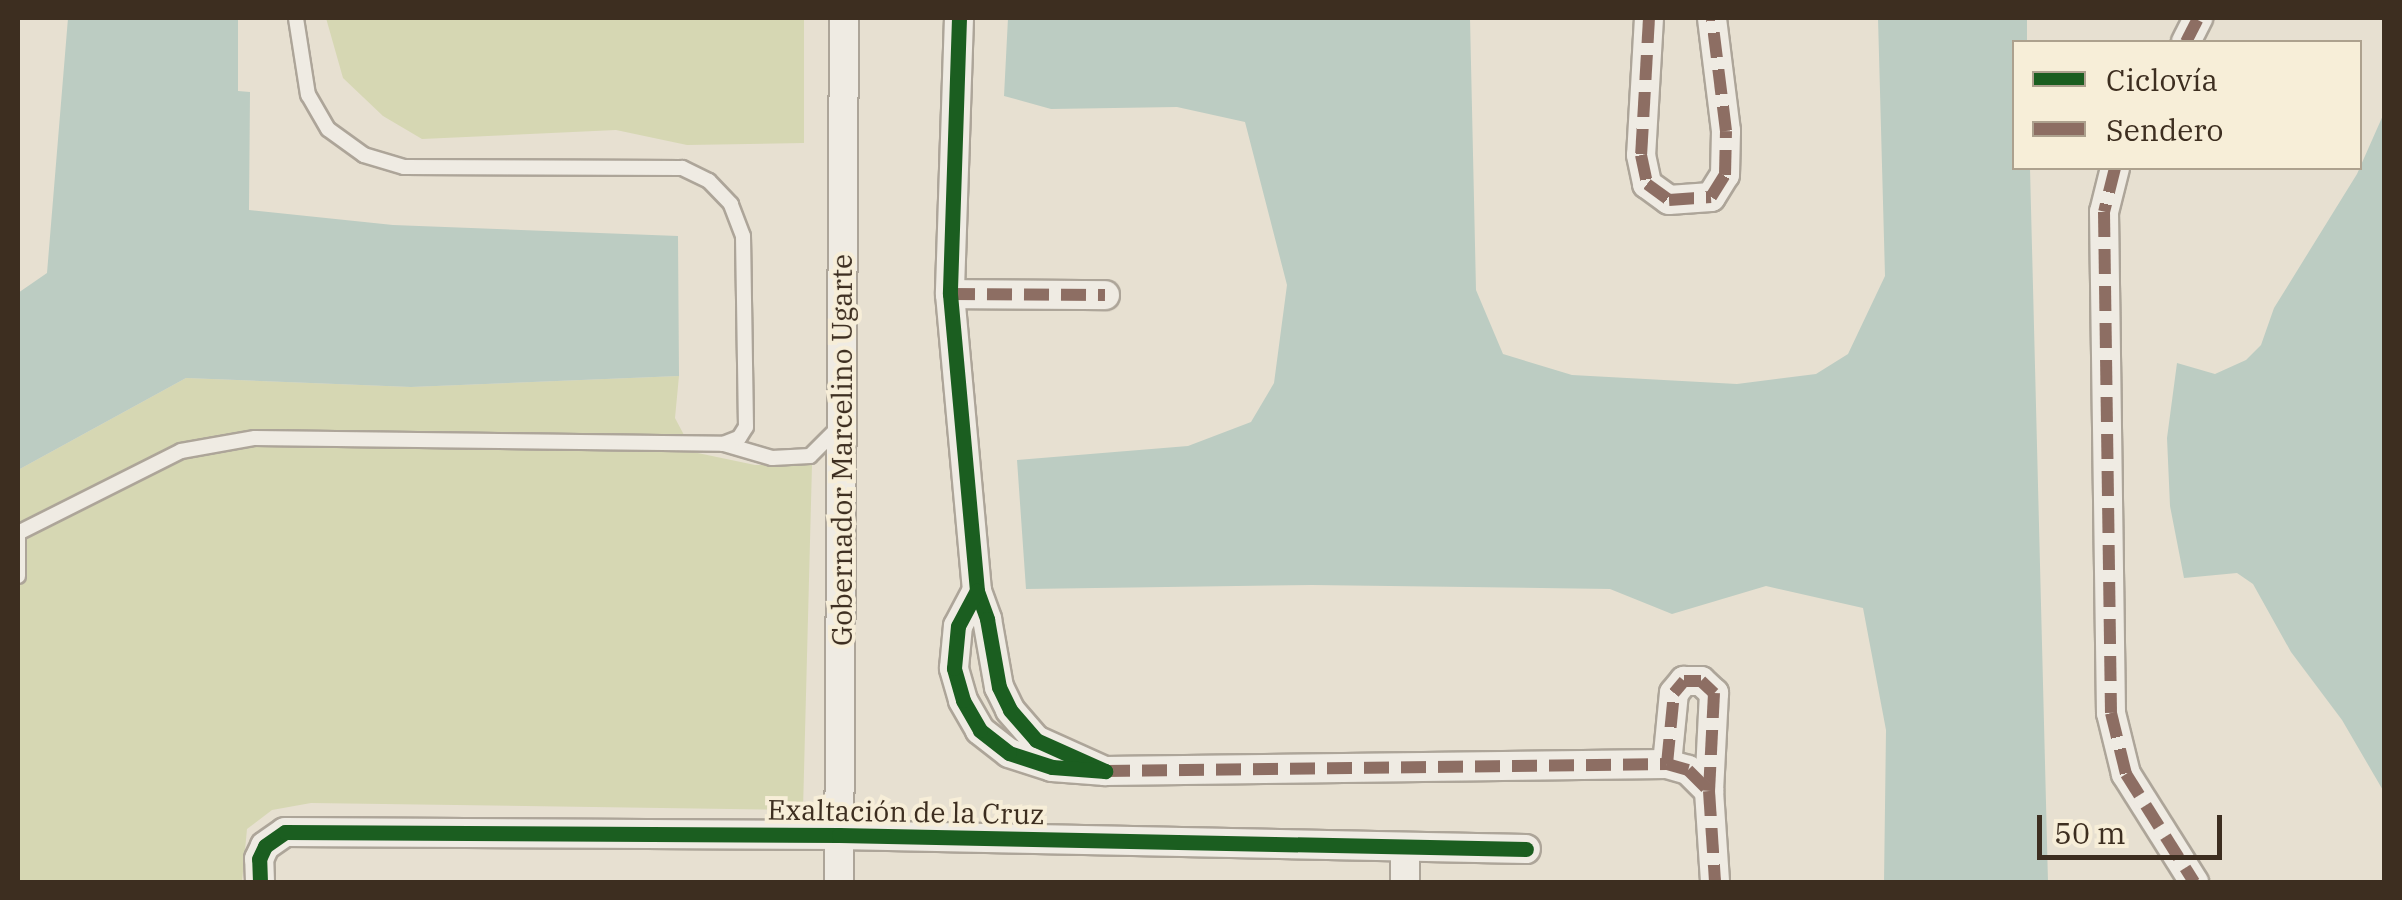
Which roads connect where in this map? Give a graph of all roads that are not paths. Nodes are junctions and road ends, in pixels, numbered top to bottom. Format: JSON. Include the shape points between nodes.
{"nodes":[{"id":1,"x":296,"y":18,"type":"edge"},
{"id":2,"x":844,"y":18,"type":"edge"},
{"id":3,"x":959,"y":18,"type":"edge"},
{"id":4,"x":1649,"y":18,"type":"edge"},
{"id":5,"x":1712,"y":18,"type":"edge"},
{"id":6,"x":2115,"y":170,"type":"edge"},
{"id":7,"x":950,"y":294,"type":"junction"},
{"id":8,"x":1105,"y":295,"type":"dead end"},
{"id":9,"x":842,"y":421,"type":"junction"},
{"id":10,"x":723,"y":444,"type":"junction"},
{"id":11,"x":18,"y":532,"type":"edge"},
{"id":12,"x":18,"y":576,"type":"edge"},
{"id":13,"x":977,"y":591,"type":"junction"},
{"id":14,"x":1667,"y":764,"type":"junction"},
{"id":15,"x":1105,"y":771,"type":"junction"},
{"id":16,"x":1709,"y":791,"type":"junction"},
{"id":17,"x":840,"y":835,"type":"junction"},
{"id":18,"x":1405,"y":848,"type":"junction"},
{"id":19,"x":1526,"y":849,"type":"dead end"},
{"id":20,"x":260,"y":882,"type":"edge"},
{"id":21,"x":839,"y":882,"type":"edge"},
{"id":22,"x":1405,"y":882,"type":"edge"},
{"id":23,"x":1716,"y":882,"type":"edge"},
{"id":24,"x":2194,"y":882,"type":"edge"}],
"edges":[{"from":1,"to":10,"type":"lane","via":[[308,95],[328,129],[364,155],[404,167],[682,168],[709,181],[731,204],[743,236],[746,427]]},
{"from":2,"to":9,"type":"street","name":"Gobernador Marcelino Ugarte"},
{"from":3,"to":7,"type":"street"},
{"from":4,"to":5,"type":"street","via":[[1641,154],[1647,184],[1669,200],[1710,197],[1725,175]]},
{"from":6,"to":24,"type":"street","via":[[2104,212],[2111,713],[2126,774]]},
{"from":7,"to":8,"type":"street"},
{"from":7,"to":13,"type":"street"},
{"from":9,"to":10,"type":"lane","via":[[810,456],[772,458]]},
{"from":9,"to":17,"type":"street","name":"Gobernador Marcelino Ugarte"},
{"from":10,"to":11,"type":"lane","via":[[255,438],[181,452]]},
{"from":11,"to":12,"type":"lane"},
{"from":13,"to":15,"type":"street","via":[[1010,710],[1036,740]]},
{"from":13,"to":15,"type":"street","via":[[958,626],[954,668],[980,730],[1010,753],[1052,767]]},
{"from":14,"to":15,"type":"street"},
{"from":14,"to":16,"type":"street","via":[[1688,770]]},
{"from":14,"to":16,"type":"street","via":[[1674,693],[1684,681],[1701,681],[1714,693]]},
{"from":16,"to":23,"type":"street"},
{"from":17,"to":18,"type":"street","name":"Exaltación de la Cruz"},
{"from":17,"to":20,"type":"street","name":"Exaltación de la Cruz","via":[[285,832],[265,846]]},
{"from":17,"to":21,"type":"street","name":"Gobernador Marcelino Ugarte"},
{"from":18,"to":19,"type":"street","name":"Exaltación de la Cruz"},
{"from":18,"to":22,"type":"street"}]}
